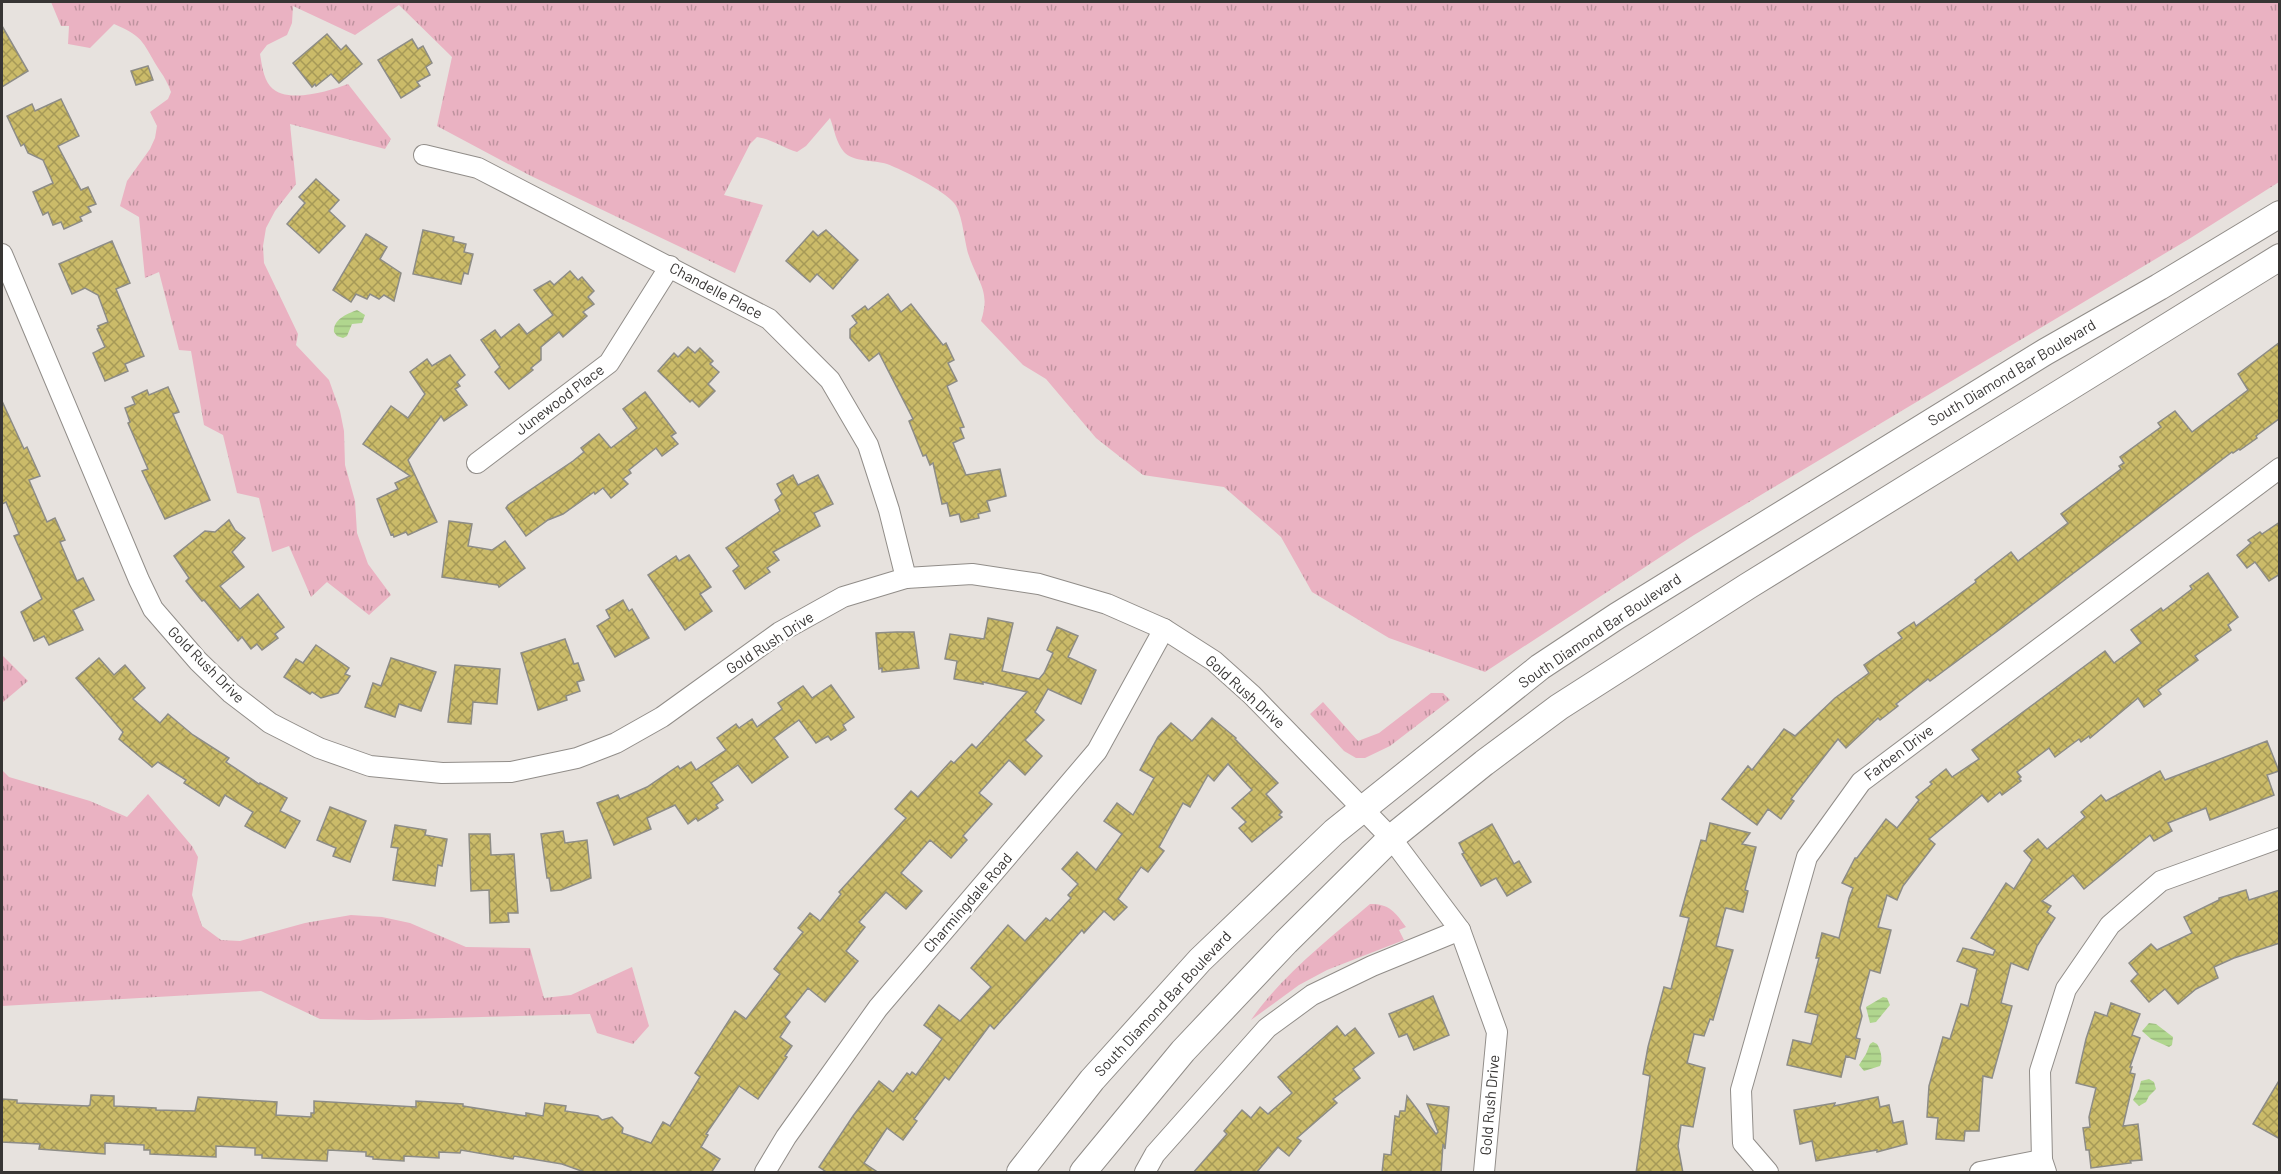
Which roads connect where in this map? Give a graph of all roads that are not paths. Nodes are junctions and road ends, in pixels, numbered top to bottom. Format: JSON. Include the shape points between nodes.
{"nodes":[{"id":1,"x":424,"y":155,"type":"dead end"},
{"id":2,"x":2280,"y":214,"type":"edge"},
{"id":3,"x":2,"y":254,"type":"edge"},
{"id":4,"x":2280,"y":256,"type":"edge"},
{"id":5,"x":670,"y":266,"type":"junction"},
{"id":6,"x":477,"y":463,"type":"dead end"},
{"id":7,"x":2280,"y":468,"type":"edge"},
{"id":8,"x":906,"y":578,"type":"junction"},
{"id":9,"x":1164,"y":629,"type":"junction"},
{"id":10,"x":1363,"y":808,"type":"junction"},
{"id":11,"x":1391,"y":838,"type":"junction"},
{"id":12,"x":2280,"y":838,"type":"edge"},
{"id":13,"x":1460,"y":930,"type":"junction"},
{"id":14,"x":2044,"y":1166,"type":"edge"},
{"id":15,"x":765,"y":1173,"type":"edge"},
{"id":16,"x":1020,"y":1173,"type":"edge"},
{"id":17,"x":1083,"y":1173,"type":"edge"},
{"id":18,"x":1145,"y":1173,"type":"edge"},
{"id":19,"x":1484,"y":1173,"type":"edge"},
{"id":20,"x":1768,"y":1173,"type":"edge"},
{"id":21,"x":1980,"y":1173,"type":"edge"}],
"edges":[{"from":1,"to":5,"type":"street","name":"Chandelle Place","via":[[478,168]]},
{"from":2,"to":10,"type":"main road","name":"South Diamond Bar Boulevard","via":[[2035,358],[1617,616],[1540,667]]},
{"from":3,"to":8,"type":"street","name":"Gold Rush Drive","via":[[153,609],[198,662],[231,693],[270,723],[319,748],[370,766],[442,773],[511,772],[577,758],[616,743],[662,717],[780,632],[843,597]]},
{"from":4,"to":11,"type":"main road","via":[[1559,707]]},
{"from":5,"to":6,"type":"street","name":"Junewood Place","via":[[609,363]]},
{"from":5,"to":8,"type":"street","name":"Chandelle Place","via":[[769,319],[830,380],[868,445]]},
{"from":7,"to":20,"type":"street","name":"Farben Drive","via":[[1861,782],[1807,857],[1741,1090],[1743,1143]]},
{"from":8,"to":9,"type":"street","name":"Gold Rush Drive","via":[[972,574],[1039,584],[1107,604]]},
{"from":9,"to":10,"type":"street","name":"Gold Rush Drive","via":[[1214,661],[1252,695]]},
{"from":9,"to":15,"type":"street","name":"Charmingdale Road","via":[[1097,751],[878,1008],[786,1137]]},
{"from":10,"to":11,"type":"street","name":"Gold Rush Drive"},
{"from":10,"to":16,"type":"main road","name":"South Diamond Bar Boulevard","via":[[1200,960],[1092,1080]]},
{"from":11,"to":13,"type":"street","name":"Gold Rush Drive"},
{"from":11,"to":17,"type":"main road","via":[[1183,1051]]},
{"from":12,"to":14,"type":"street","via":[[2161,881],[2110,925],[2066,989],[2040,1071]]},
{"from":13,"to":18,"type":"street","via":[[1312,995],[1267,1028],[1155,1154]]},
{"from":13,"to":19,"type":"street","name":"Gold Rush Drive","via":[[1497,1032]]},
{"from":14,"to":21,"type":"street"}]}
